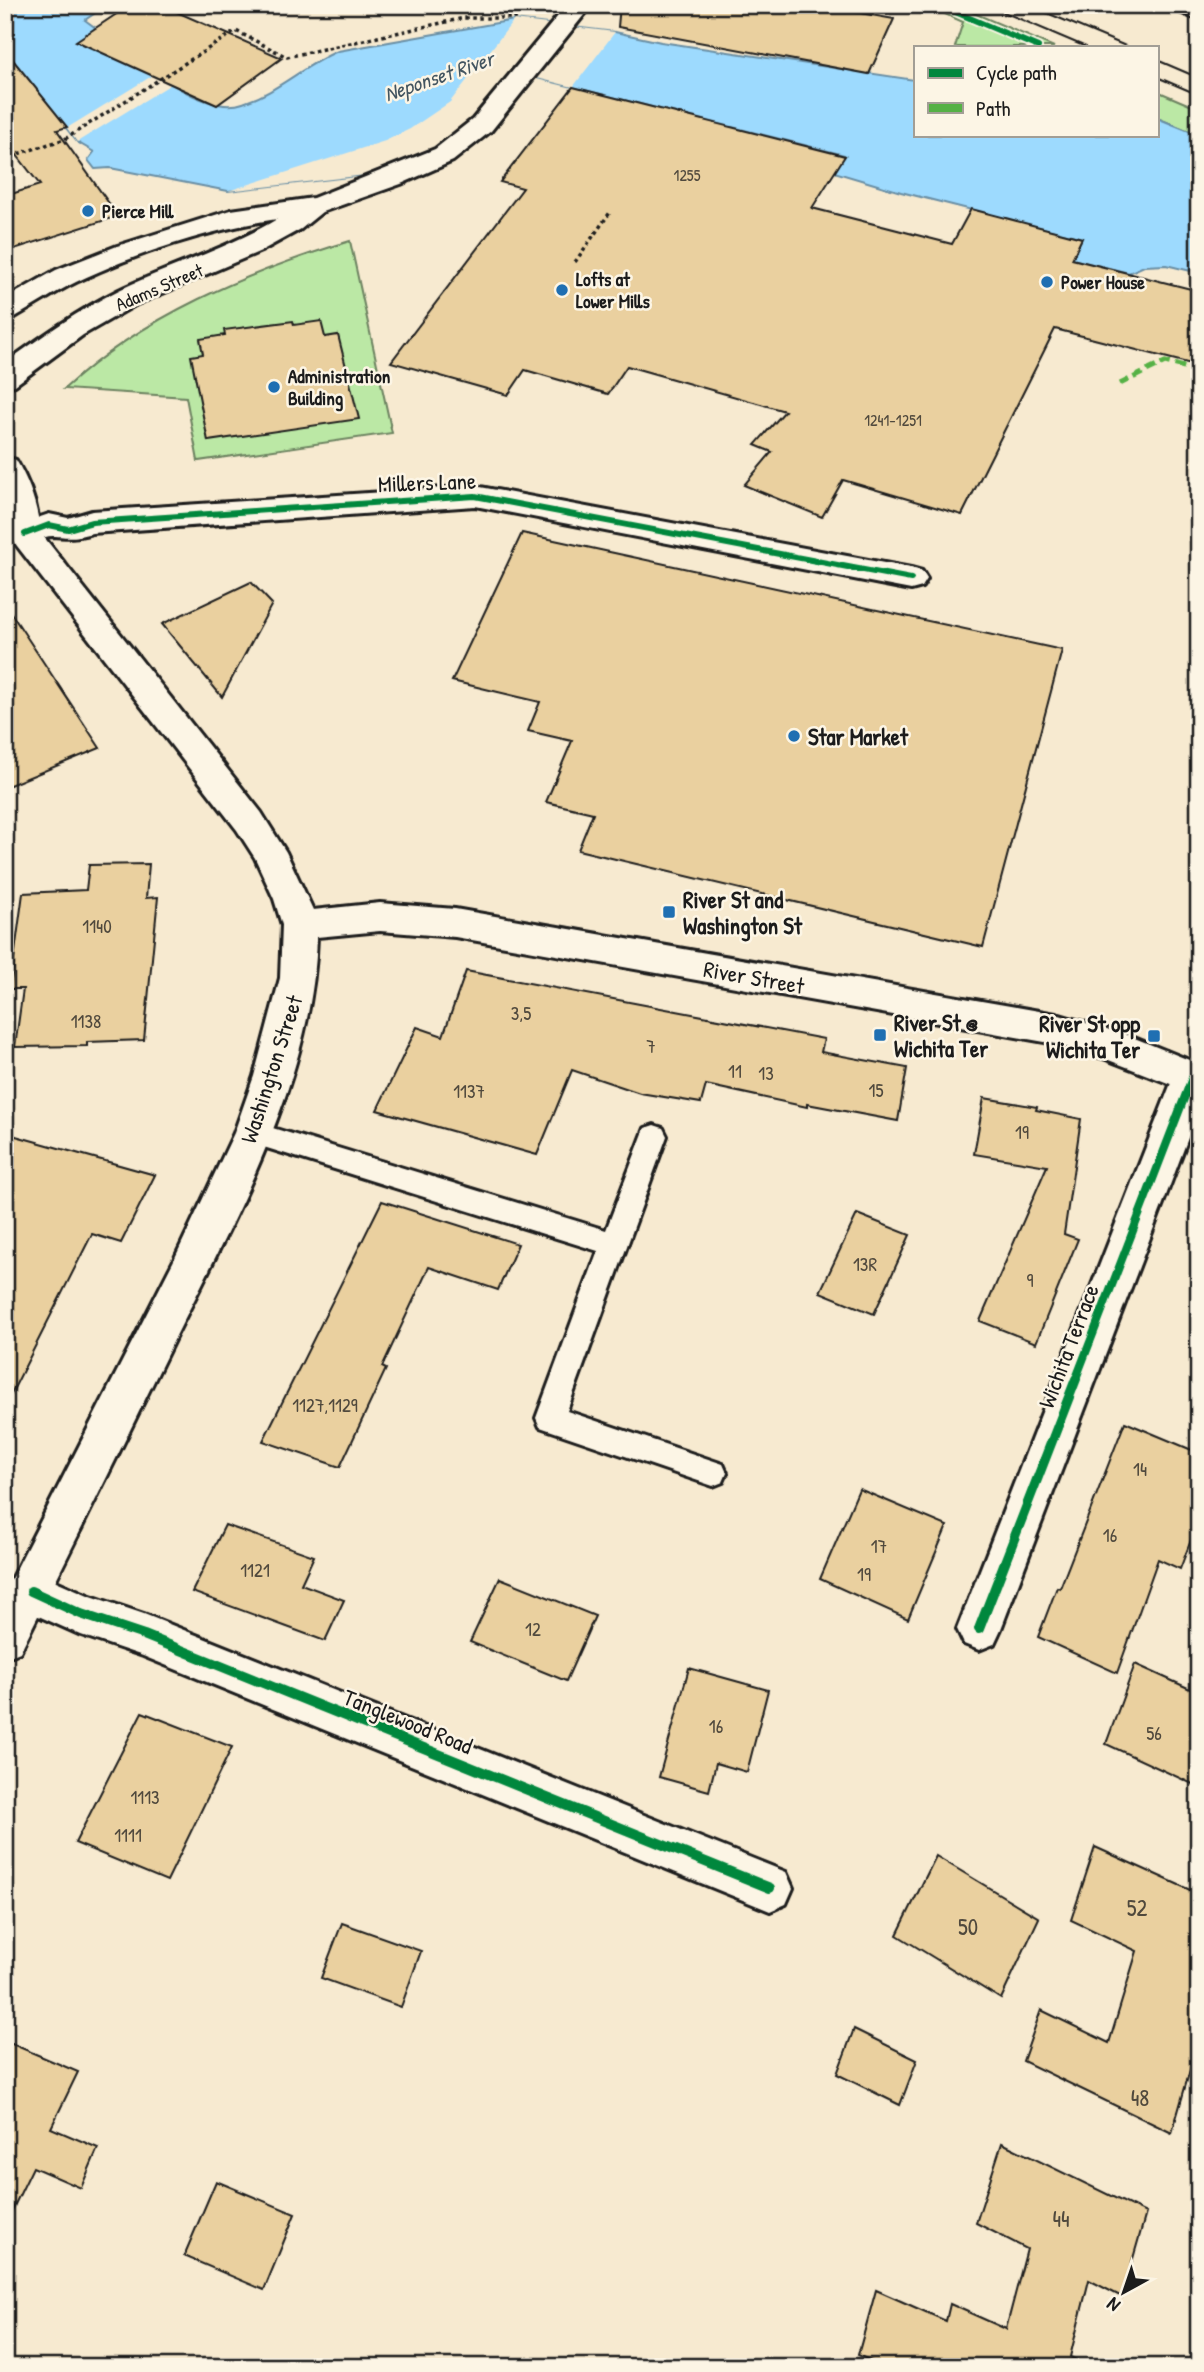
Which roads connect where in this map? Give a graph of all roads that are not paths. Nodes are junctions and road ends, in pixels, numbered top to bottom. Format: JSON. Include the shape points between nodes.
{"nodes":[{"id":1,"x":580,"y":5,"type":"edge"},
{"id":2,"x":1184,"y":5,"type":"edge"},
{"id":3,"x":1199,"y":13,"type":"edge"},
{"id":4,"x":317,"y":205,"type":"junction"},
{"id":5,"x":5,"y":312,"type":"edge"},
{"id":6,"x":5,"y":377,"type":"edge"},
{"id":7,"x":5,"y":467,"type":"edge"},
{"id":8,"x":15,"y":527,"type":"edge"},
{"id":9,"x":911,"y":579,"type":"dead end"},
{"id":10,"x":300,"y":925,"type":"junction"},
{"id":11,"x":1196,"y":1079,"type":"edge"},
{"id":12,"x":253,"y":1133,"type":"junction"},
{"id":13,"x":654,"y":1136,"type":"dead end"},
{"id":14,"x":614,"y":1244,"type":"junction"},
{"id":15,"x":713,"y":1473,"type":"dead end"},
{"id":16,"x":31,"y":1591,"type":"junction"},
{"id":17,"x":979,"y":1629,"type":"dead end"},
{"id":18,"x":5,"y":1637,"type":"edge"},
{"id":19,"x":770,"y":1888,"type":"dead end"}],
"edges":[{"from":1,"to":4,"type":"main road","name":"Adams Street","via":[[474,133],[455,148],[412,170]]},
{"from":2,"to":3,"type":"main road"},
{"from":4,"to":5,"type":"main road","name":"Adams Street","via":[[231,218],[127,252],[66,276]]},
{"from":4,"to":6,"type":"main road","name":"Adams Street","via":[[244,250],[116,304]]},
{"from":7,"to":8,"type":"main road","name":"Washington Street","via":[[23,513]]},
{"from":8,"to":9,"type":"main road","name":"Millers Lane","via":[[68,529],[92,522],[475,496]]},
{"from":8,"to":10,"type":"main road","name":"Washington Street","via":[[249,821],[292,899]]},
{"from":10,"to":11,"type":"main road","name":"River Street","via":[[380,917],[455,923],[1056,1029]]},
{"from":10,"to":12,"type":"main road","name":"Washington Street","via":[[296,992]]},
{"from":11,"to":17,"type":"main road","name":"Wichita Terrace"},
{"from":12,"to":14,"type":"lane"},
{"from":12,"to":16,"type":"main road","name":"Washington Street"},
{"from":13,"to":14,"type":"lane"},
{"from":14,"to":15,"type":"lane","via":[[550,1419]]},
{"from":16,"to":18,"type":"main road","name":"Washington Street"},
{"from":16,"to":19,"type":"main road","name":"Tanglewood Road"}]}
